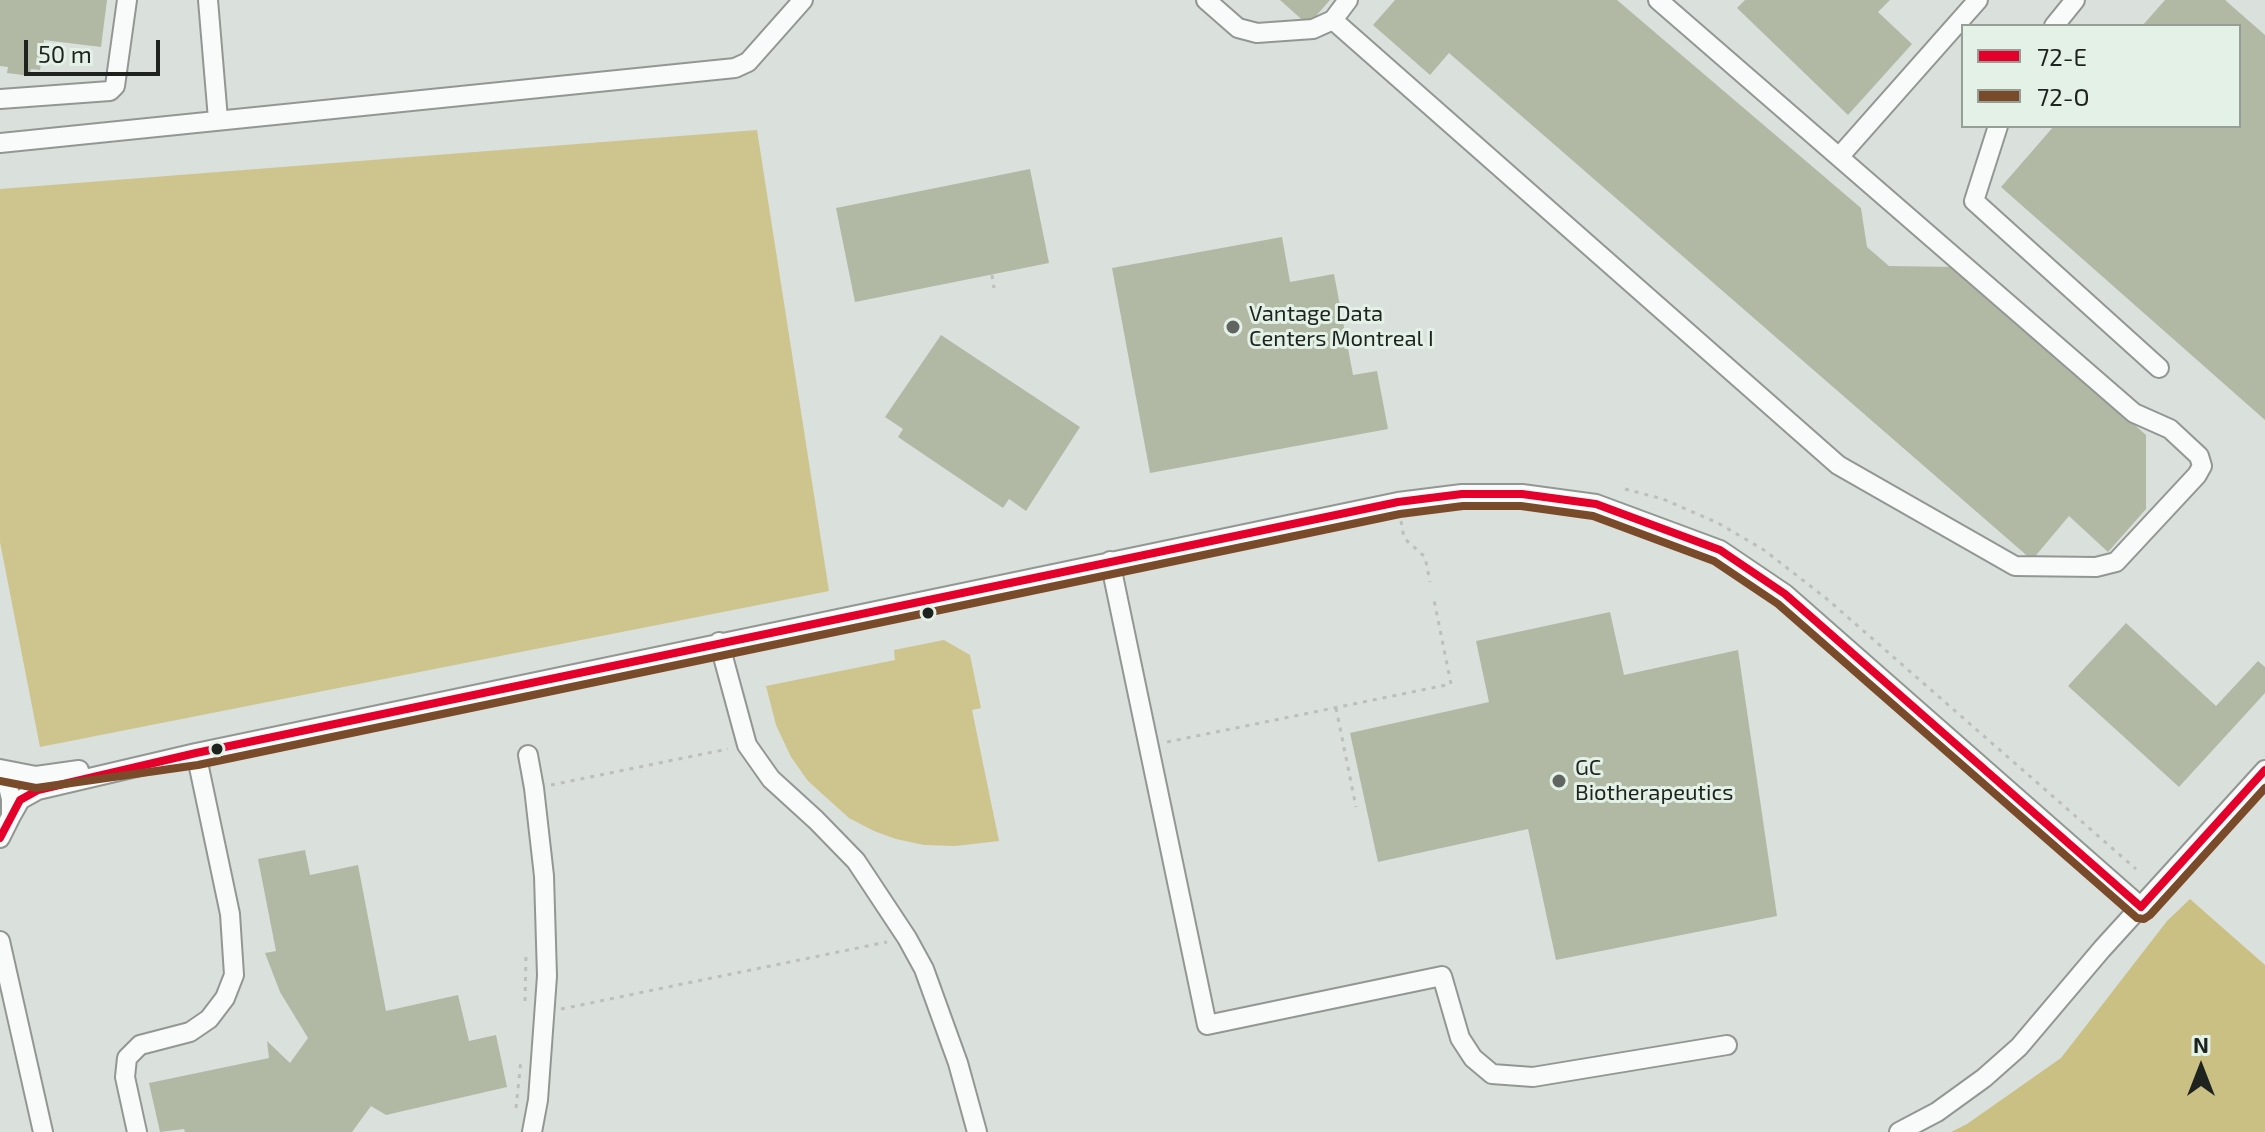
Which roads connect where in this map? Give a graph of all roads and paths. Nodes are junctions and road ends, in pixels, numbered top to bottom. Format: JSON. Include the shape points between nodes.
{"nodes":[{"id":1,"x":127,"y":0,"type":"edge"},
{"id":2,"x":208,"y":0,"type":"edge"},
{"id":3,"x":803,"y":0,"type":"edge"},
{"id":4,"x":1206,"y":0,"type":"edge"},
{"id":5,"x":1348,"y":0,"type":"edge"},
{"id":6,"x":1658,"y":0,"type":"edge"},
{"id":7,"x":1978,"y":0,"type":"edge"},
{"id":8,"x":2075,"y":0,"type":"edge"},
{"id":9,"x":1333,"y":20,"type":"junction"},
{"id":10,"x":2056,"y":24,"type":"edge"},
{"id":11,"x":0,"y":99,"type":"edge"},
{"id":12,"x":218,"y":119,"type":"junction"},
{"id":13,"x":1997,"y":128,"type":"edge"},
{"id":14,"x":0,"y":143,"type":"edge"},
{"id":15,"x":1839,"y":157,"type":"junction"},
{"id":16,"x":992,"y":275,"type":"dead end"},
{"id":17,"x":994,"y":288,"type":"dead end"},
{"id":18,"x":2159,"y":368,"type":"dead end"},
{"id":19,"x":1398,"y":502,"type":"junction"},
{"id":20,"x":1110,"y":561,"type":"junction"},
{"id":21,"x":1430,"y":582,"type":"dead end"},
{"id":22,"x":1434,"y":600,"type":"dead end"},
{"id":23,"x":719,"y":642,"type":"junction"},
{"id":24,"x":1336,"y":708,"type":"junction"},
{"id":25,"x":747,"y":745,"type":"junction"},
{"id":26,"x":1149,"y":745,"type":"junction"},
{"id":27,"x":196,"y":753,"type":"junction"},
{"id":28,"x":528,"y":755,"type":"dead end"},
{"id":29,"x":0,"y":770,"type":"edge"},
{"id":30,"x":2265,"y":770,"type":"edge"},
{"id":31,"x":543,"y":787,"type":"dead end"},
{"id":32,"x":1356,"y":807,"type":"dead end"},
{"id":33,"x":11,"y":816,"type":"junction"},
{"id":34,"x":0,"y":838,"type":"edge"},
{"id":35,"x":2141,"y":907,"type":"junction"},
{"id":36,"x":907,"y":938,"type":"junction"},
{"id":37,"x":0,"y":941,"type":"edge"},
{"id":38,"x":527,"y":950,"type":"dead end"},
{"id":39,"x":525,"y":1008,"type":"dead end"},
{"id":40,"x":545,"y":1012,"type":"junction"},
{"id":41,"x":1727,"y":1045,"type":"dead end"},
{"id":42,"x":522,"y":1050,"type":"dead end"},
{"id":43,"x":515,"y":1119,"type":"dead end"},
{"id":44,"x":43,"y":1132,"type":"edge"},
{"id":45,"x":137,"y":1132,"type":"edge"},
{"id":46,"x":532,"y":1132,"type":"edge"},
{"id":47,"x":977,"y":1132,"type":"edge"},
{"id":48,"x":1899,"y":1132,"type":"edge"}],
"edges":[{"from":1,"to":11,"type":"street","via":[[110,91]]},
{"from":2,"to":12,"type":"street"},
{"from":3,"to":12,"type":"street","via":[[748,62],[735,68]]},
{"from":4,"to":9,"type":"street","via":[[1238,28],[1257,33],[1313,29]]},
{"from":5,"to":9,"type":"street"},
{"from":6,"to":15,"type":"street"},
{"from":7,"to":15,"type":"street"},
{"from":8,"to":10,"type":"street"},
{"from":9,"to":15,"type":"street","via":[[1838,465],[2015,566],[2096,567],[2116,562],[2197,475],[2202,466],[2199,456],[2170,429],[2134,413]]},
{"from":12,"to":14,"type":"street"},
{"from":13,"to":18,"type":"street","via":[[1974,201]]},
{"from":16,"to":17,"type":"path"},
{"from":19,"to":20,"type":"street"},
{"from":19,"to":21,"type":"path","via":[[1404,538],[1425,557]]},
{"from":19,"to":35,"type":"street","via":[[1522,494],[1596,504],[1720,550],[1785,594]]},
{"from":20,"to":23,"type":"street"},
{"from":20,"to":26,"type":"street"},
{"from":22,"to":24,"type":"path","via":[[1451,684]]},
{"from":23,"to":25,"type":"street"},
{"from":23,"to":27,"type":"street"},
{"from":24,"to":26,"type":"path"},
{"from":24,"to":32,"type":"path"},
{"from":25,"to":31,"type":"path"},
{"from":25,"to":36,"type":"street","via":[[771,779],[856,861]]},
{"from":26,"to":41,"type":"street","via":[[1207,1025],[1442,976],[1460,1038],[1492,1074],[1533,1077]]},
{"from":27,"to":29,"type":"street","via":[[36,776]]},
{"from":27,"to":33,"type":"street","via":[[38,790],[20,800]]},
{"from":27,"to":45,"type":"street","via":[[230,914],[234,975],[209,1019],[190,1032],[140,1045],[127,1058],[125,1077]]},
{"from":28,"to":40,"type":"street","via":[[544,876]]},
{"from":29,"to":33,"type":"street","via":[[7,782]]},
{"from":30,"to":35,"type":"street"},
{"from":33,"to":34,"type":"street"},
{"from":35,"to":48,"type":"street","via":[[2019,1047],[1937,1112]]},
{"from":36,"to":40,"type":"path"},
{"from":36,"to":47,"type":"street","via":[[943,1016]]},
{"from":37,"to":44,"type":"street"},
{"from":38,"to":39,"type":"path"},
{"from":40,"to":46,"type":"street"},
{"from":42,"to":43,"type":"path"}]}
